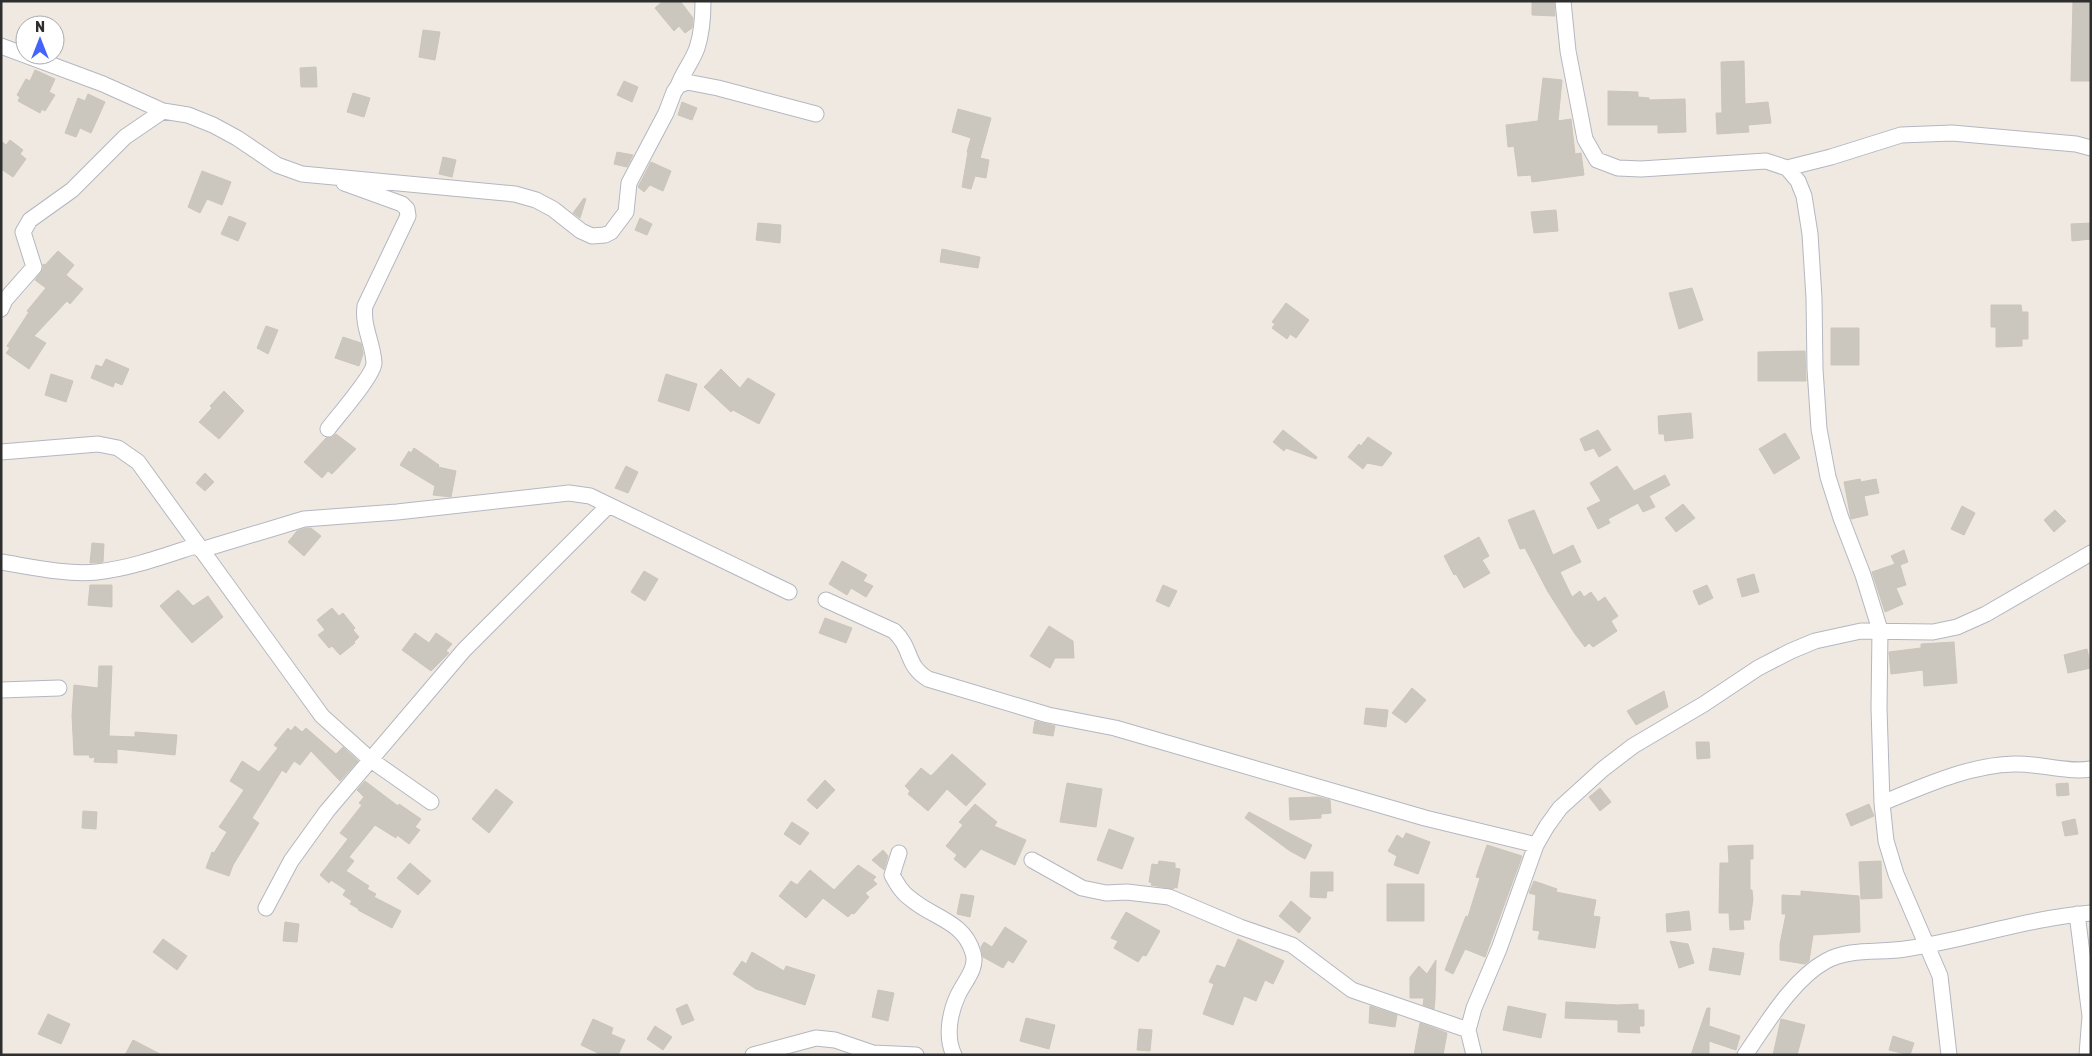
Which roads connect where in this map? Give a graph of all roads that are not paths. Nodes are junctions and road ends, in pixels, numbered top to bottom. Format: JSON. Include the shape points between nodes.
{"nodes":[{"id":1,"x":703,"y":1,"type":"edge"},
{"id":2,"x":1563,"y":1,"type":"edge"},
{"id":3,"x":1,"y":46,"type":"edge"},
{"id":4,"x":678,"y":86,"type":"junction"},
{"id":5,"x":163,"y":111,"type":"junction"},
{"id":6,"x":816,"y":114,"type":"dead end"},
{"id":7,"x":2091,"y":148,"type":"edge"},
{"id":8,"x":1786,"y":168,"type":"junction"},
{"id":9,"x":326,"y":176,"type":"junction"},
{"id":10,"x":1,"y":309,"type":"edge"},
{"id":11,"x":328,"y":429,"type":"dead end"},
{"id":12,"x":1,"y":452,"type":"edge"},
{"id":13,"x":608,"y":506,"type":"junction"},
{"id":14,"x":199,"y":548,"type":"junction"},
{"id":15,"x":2091,"y":553,"type":"edge"},
{"id":16,"x":1,"y":562,"type":"edge"},
{"id":17,"x":789,"y":592,"type":"dead end"},
{"id":18,"x":826,"y":600,"type":"dead end"},
{"id":19,"x":1880,"y":630,"type":"junction"},
{"id":20,"x":59,"y":688,"type":"dead end"},
{"id":21,"x":1,"y":690,"type":"edge"},
{"id":22,"x":371,"y":760,"type":"junction"},
{"id":23,"x":2091,"y":769,"type":"edge"},
{"id":24,"x":431,"y":802,"type":"dead end"},
{"id":25,"x":1882,"y":803,"type":"junction"},
{"id":26,"x":1536,"y":845,"type":"junction"},
{"id":27,"x":899,"y":852,"type":"dead end"},
{"id":28,"x":1032,"y":860,"type":"dead end"},
{"id":29,"x":266,"y":908,"type":"dead end"},
{"id":30,"x":2084,"y":913,"type":"edge"},
{"id":31,"x":1928,"y":945,"type":"junction"},
{"id":32,"x":1468,"y":1030,"type":"junction"},
{"id":33,"x":753,"y":1055,"type":"edge"},
{"id":34,"x":916,"y":1055,"type":"edge"},
{"id":35,"x":954,"y":1055,"type":"edge"},
{"id":36,"x":1474,"y":1055,"type":"edge"},
{"id":37,"x":1745,"y":1055,"type":"edge"},
{"id":38,"x":1949,"y":1055,"type":"edge"},
{"id":39,"x":2087,"y":1055,"type":"edge"}],
"edges":[{"from":1,"to":4,"type":"street","via":[[697,47]]},
{"from":2,"to":8,"type":"street","via":[[1568,51],[1585,138],[1597,160],[1618,168],[1641,169],[1766,161]]},
{"from":3,"to":5,"type":"street","via":[[103,84]]},
{"from":4,"to":6,"type":"street","via":[[688,82],[718,88]]},
{"from":4,"to":9,"type":"street","via":[[629,183],[626,212],[604,236],[592,236],[581,231],[553,209],[515,194]]},
{"from":5,"to":9,"type":"street","via":[[213,124],[277,165],[302,174]]},
{"from":5,"to":10,"type":"street","via":[[125,137],[72,190],[30,220],[22,232],[34,267]]},
{"from":7,"to":8,"type":"street","via":[[1952,133],[1901,135]]},
{"from":8,"to":19,"type":"street","via":[[1798,181],[1804,196],[1810,234],[1814,369],[1819,429],[1828,477]]},
{"from":9,"to":11,"type":"street","via":[[402,204],[408,216],[365,306],[363,317],[374,364],[369,376]]},
{"from":12,"to":14,"type":"street","via":[[98,444],[118,448],[138,462]]},
{"from":13,"to":14,"type":"street","via":[[590,496],[569,493],[304,519]]},
{"from":13,"to":17,"type":"street"},
{"from":13,"to":22,"type":"street","via":[[464,650]]},
{"from":14,"to":16,"type":"street","via":[[138,566],[96,572]]},
{"from":14,"to":22,"type":"street","via":[[322,716]]},
{"from":15,"to":19,"type":"street","via":[[1986,614],[1957,627],[1908,633]]},
{"from":18,"to":26,"type":"street","via":[[894,631],[903,639],[912,665],[928,679],[1048,715],[1116,728],[1425,818]]},
{"from":19,"to":25,"type":"street"},
{"from":19,"to":26,"type":"street","via":[[1839,635],[1791,651],[1633,746],[1576,792],[1551,820]]},
{"from":20,"to":21,"type":"street"},
{"from":22,"to":24,"type":"street"},
{"from":22,"to":29,"type":"street","via":[[317,825]]},
{"from":23,"to":25,"type":"street","via":[[2066,770],[2015,764],[1986,767]]},
{"from":25,"to":31,"type":"street","via":[[1886,842],[1896,874]]},
{"from":26,"to":32,"type":"street"},
{"from":27,"to":35,"type":"street","via":[[892,875],[900,889],[958,927],[974,954],[975,963],[952,1013],[950,1042]]},
{"from":28,"to":32,"type":"street","via":[[1082,888],[1169,898],[1292,945],[1352,990]]},
{"from":30,"to":31,"type":"street"},
{"from":30,"to":39,"type":"street","via":[[2090,1016]]},
{"from":31,"to":37,"type":"street","via":[[1853,953],[1827,960],[1803,978]]},
{"from":31,"to":38,"type":"street","via":[[1940,976]]},
{"from":32,"to":36,"type":"street"},
{"from":33,"to":34,"type":"street","via":[[816,1038],[835,1040],[873,1053]]}]}
